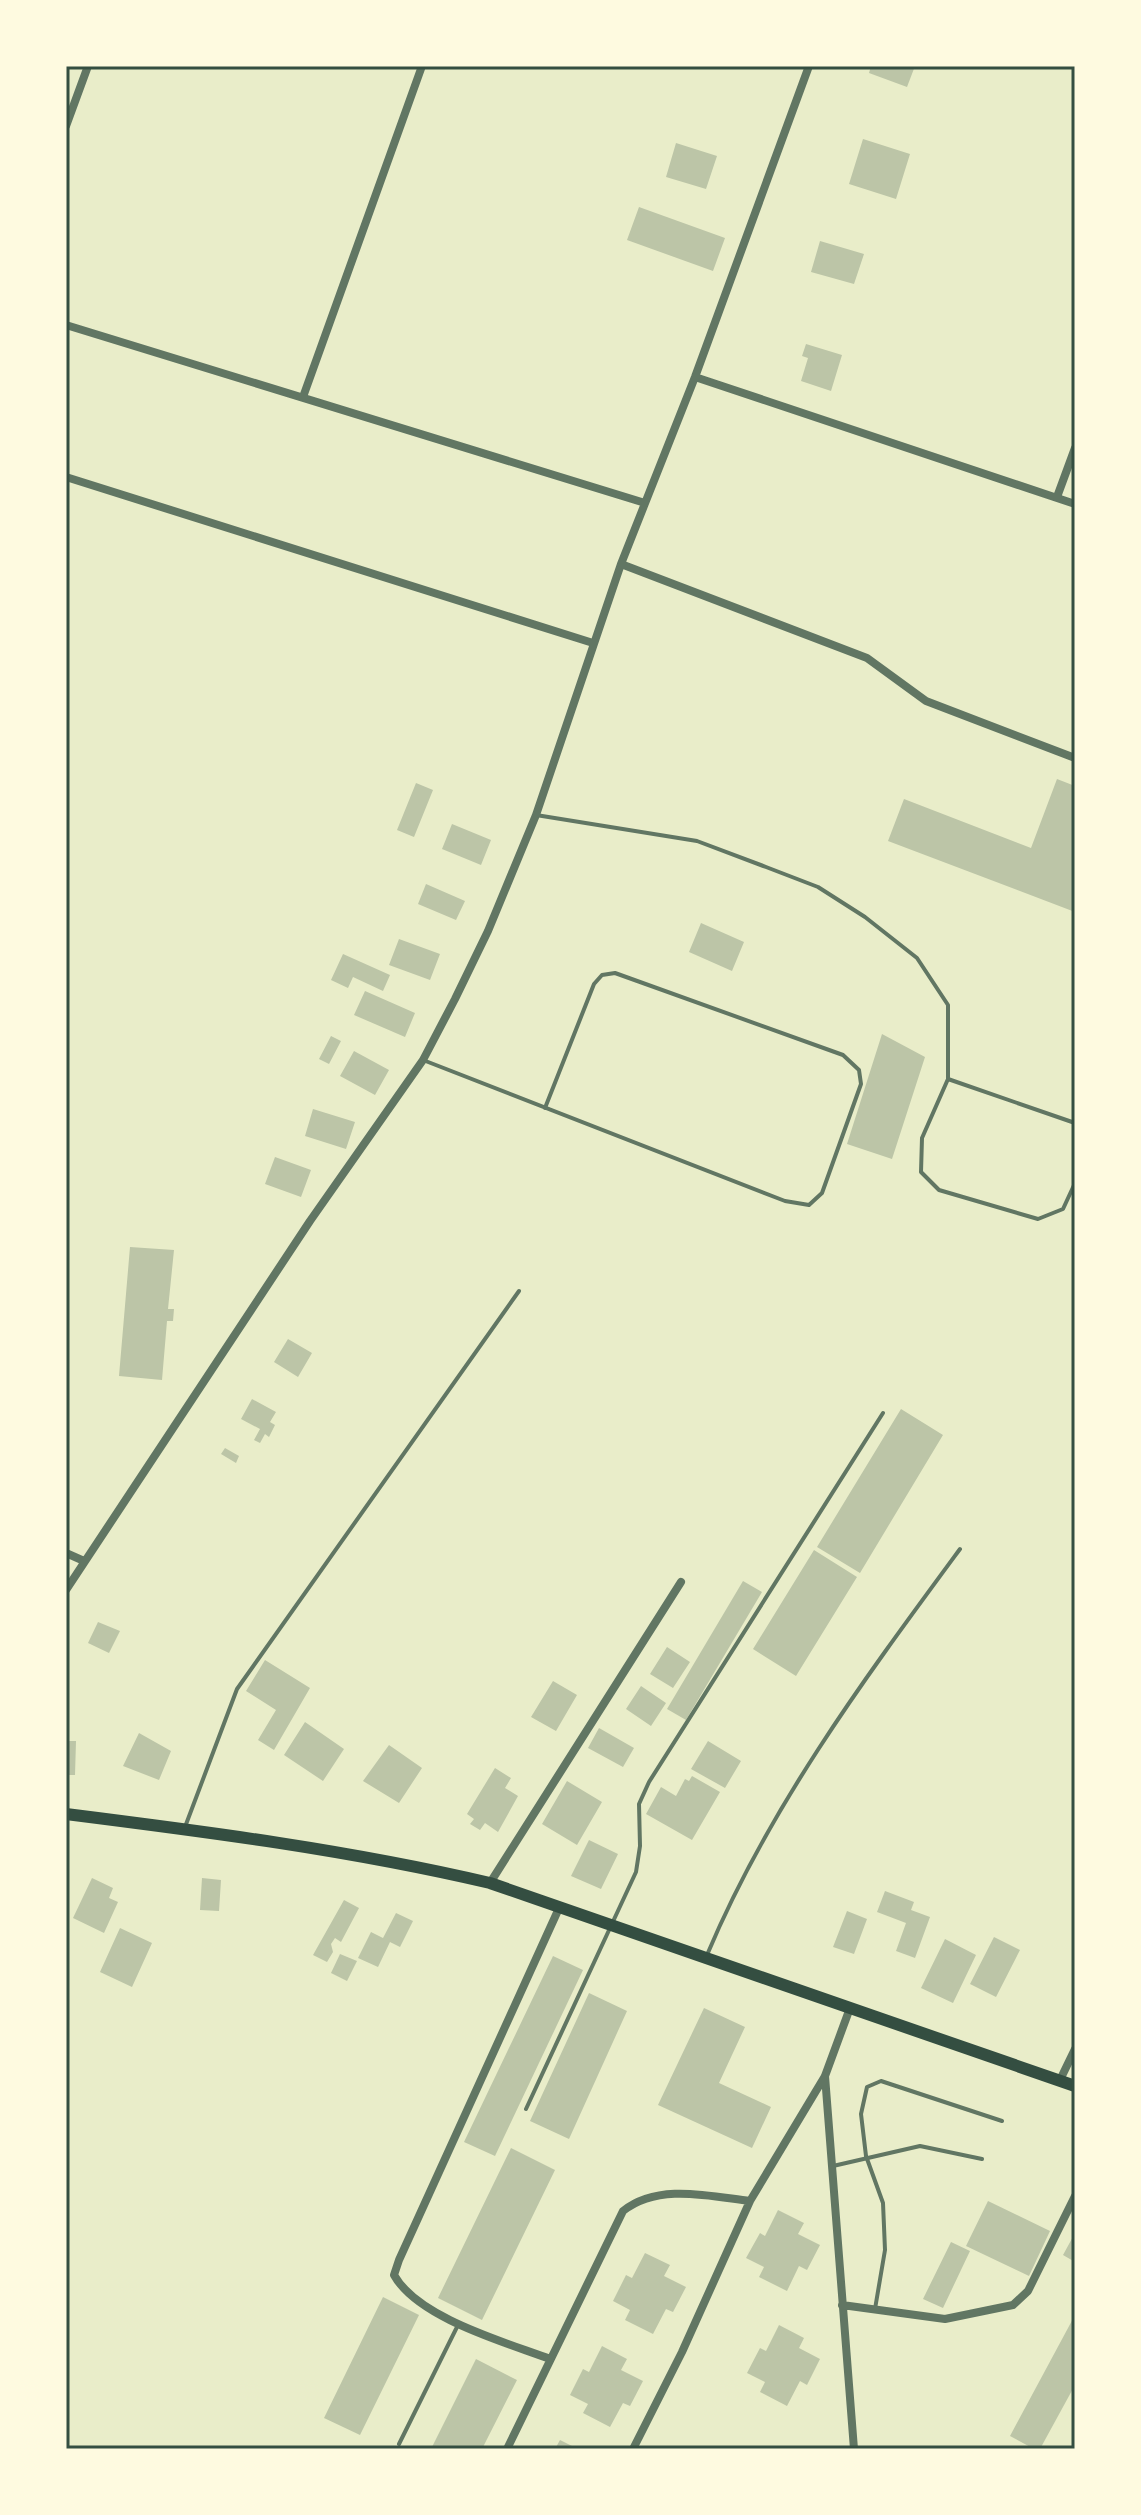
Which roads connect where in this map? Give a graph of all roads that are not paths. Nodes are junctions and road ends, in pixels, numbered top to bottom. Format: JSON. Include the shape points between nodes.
{"nodes":[{"id":1,"x":88,"y":66,"type":"edge"},
{"id":2,"x":422,"y":66,"type":"edge"},
{"id":3,"x":809,"y":66,"type":"edge"},
{"id":4,"x":66,"y":126,"type":"edge"},
{"id":5,"x":66,"y":325,"type":"edge"},
{"id":6,"x":695,"y":377,"type":"junction"},
{"id":7,"x":303,"y":397,"type":"junction"},
{"id":8,"x":1075,"y":448,"type":"edge"},
{"id":9,"x":66,"y":477,"type":"edge"},
{"id":10,"x":1057,"y":497,"type":"junction"},
{"id":11,"x":645,"y":503,"type":"junction"},
{"id":12,"x":1075,"y":504,"type":"edge"},
{"id":13,"x":621,"y":564,"type":"junction"},
{"id":14,"x":593,"y":643,"type":"junction"},
{"id":15,"x":1075,"y":758,"type":"edge"},
{"id":16,"x":536,"y":815,"type":"junction"},
{"id":17,"x":423,"y":1060,"type":"junction"},
{"id":18,"x":948,"y":1079,"type":"junction"},
{"id":19,"x":545,"y":1108,"type":"junction"},
{"id":20,"x":1075,"y":1123,"type":"edge"},
{"id":21,"x":1075,"y":1183,"type":"edge"},
{"id":22,"x":519,"y":1291,"type":"dead end"},
{"id":23,"x":883,"y":1413,"type":"dead end"},
{"id":24,"x":960,"y":1549,"type":"dead end"},
{"id":25,"x":66,"y":1553,"type":"edge"},
{"id":26,"x":84,"y":1561,"type":"junction"},
{"id":27,"x":681,"y":1582,"type":"dead end"},
{"id":28,"x":66,"y":1590,"type":"edge"},
{"id":29,"x":66,"y":1814,"type":"edge"},
{"id":30,"x":185,"y":1829,"type":"junction"},
{"id":31,"x":490,"y":1883,"type":"junction"},
{"id":32,"x":560,"y":1906,"type":"junction"},
{"id":33,"x":613,"y":1925,"type":"junction"},
{"id":34,"x":706,"y":1958,"type":"junction"},
{"id":35,"x":850,"y":2008,"type":"junction"},
{"id":36,"x":1075,"y":2049,"type":"edge"},
{"id":37,"x":825,"y":2076,"type":"junction"},
{"id":38,"x":1060,"y":2080,"type":"junction"},
{"id":39,"x":1075,"y":2086,"type":"edge"},
{"id":40,"x":526,"y":2109,"type":"dead end"},
{"id":41,"x":1002,"y":2121,"type":"dead end"},
{"id":42,"x":866,"y":2156,"type":"junction"},
{"id":43,"x":982,"y":2159,"type":"dead end"},
{"id":44,"x":830,"y":2166,"type":"junction"},
{"id":45,"x":1075,"y":2196,"type":"edge"},
{"id":46,"x":750,"y":2201,"type":"junction"},
{"id":47,"x":842,"y":2305,"type":"junction"},
{"id":48,"x":875,"y":2309,"type":"junction"},
{"id":49,"x":458,"y":2325,"type":"junction"},
{"id":50,"x":550,"y":2359,"type":"junction"},
{"id":51,"x":399,"y":2444,"type":"dead end"},
{"id":52,"x":507,"y":2449,"type":"edge"},
{"id":53,"x":633,"y":2449,"type":"edge"},
{"id":54,"x":854,"y":2449,"type":"edge"}],
"edges":[{"from":1,"to":4,"type":"street"},
{"from":2,"to":7,"type":"street"},
{"from":3,"to":6,"type":"street"},
{"from":5,"to":7,"type":"street"},
{"from":6,"to":10,"type":"street"},
{"from":6,"to":11,"type":"street"},
{"from":7,"to":11,"type":"street"},
{"from":8,"to":10,"type":"street"},
{"from":9,"to":14,"type":"street"},
{"from":10,"to":12,"type":"street"},
{"from":11,"to":13,"type":"street"},
{"from":13,"to":14,"type":"street"},
{"from":13,"to":15,"type":"street","via":[[867,658],[926,701]]},
{"from":14,"to":16,"type":"street"},
{"from":16,"to":17,"type":"street","via":[[488,931]]},
{"from":16,"to":18,"type":"lane","via":[[697,841],[818,887],[865,917],[917,958],[948,1005]]},
{"from":17,"to":19,"type":"lane"},
{"from":17,"to":26,"type":"street"},
{"from":18,"to":20,"type":"lane"},
{"from":18,"to":21,"type":"lane","via":[[922,1138],[921,1172],[939,1190],[1038,1219],[1063,1209]]},
{"from":19,"to":19,"type":"lane","via":[[785,1201],[809,1205],[822,1193],[861,1084],[859,1070],[843,1055],[615,973],[602,975],[594,984]]},
{"from":22,"to":30,"type":"lane","via":[[237,1689]]},
{"from":23,"to":33,"type":"lane","via":[[649,1782],[639,1804],[636,1872]]},
{"from":24,"to":34,"type":"lane","via":[[850,1699],[769,1828]]},
{"from":25,"to":26,"type":"street"},
{"from":26,"to":28,"type":"street"},
{"from":27,"to":31,"type":"street"},
{"from":29,"to":30,"type":"main road"},
{"from":30,"to":31,"type":"main road","via":[[287,1842]]},
{"from":31,"to":32,"type":"main road"},
{"from":32,"to":33,"type":"main road"},
{"from":32,"to":49,"type":"street","via":[[394,2275],[409,2293]]},
{"from":33,"to":34,"type":"main road"},
{"from":33,"to":40,"type":"lane"},
{"from":34,"to":35,"type":"main road"},
{"from":35,"to":37,"type":"street"},
{"from":35,"to":38,"type":"main road"},
{"from":36,"to":38,"type":"street"},
{"from":37,"to":44,"type":"street"},
{"from":37,"to":46,"type":"street"},
{"from":38,"to":39,"type":"main road"},
{"from":41,"to":42,"type":"lane","via":[[881,2081],[867,2087],[863,2101]]},
{"from":42,"to":43,"type":"lane","via":[[920,2146]]},
{"from":42,"to":44,"type":"lane"},
{"from":42,"to":48,"type":"lane","via":[[883,2203],[885,2250]]},
{"from":44,"to":47,"type":"street"},
{"from":45,"to":48,"type":"street","via":[[1028,2291],[1013,2305],[945,2319]]},
{"from":46,"to":50,"type":"street","via":[[693,2195],[635,2201],[623,2211]]},
{"from":46,"to":53,"type":"street"},
{"from":47,"to":48,"type":"street"},
{"from":47,"to":54,"type":"street"},
{"from":49,"to":50,"type":"street"},
{"from":49,"to":51,"type":"lane"},
{"from":50,"to":52,"type":"street"}]}
